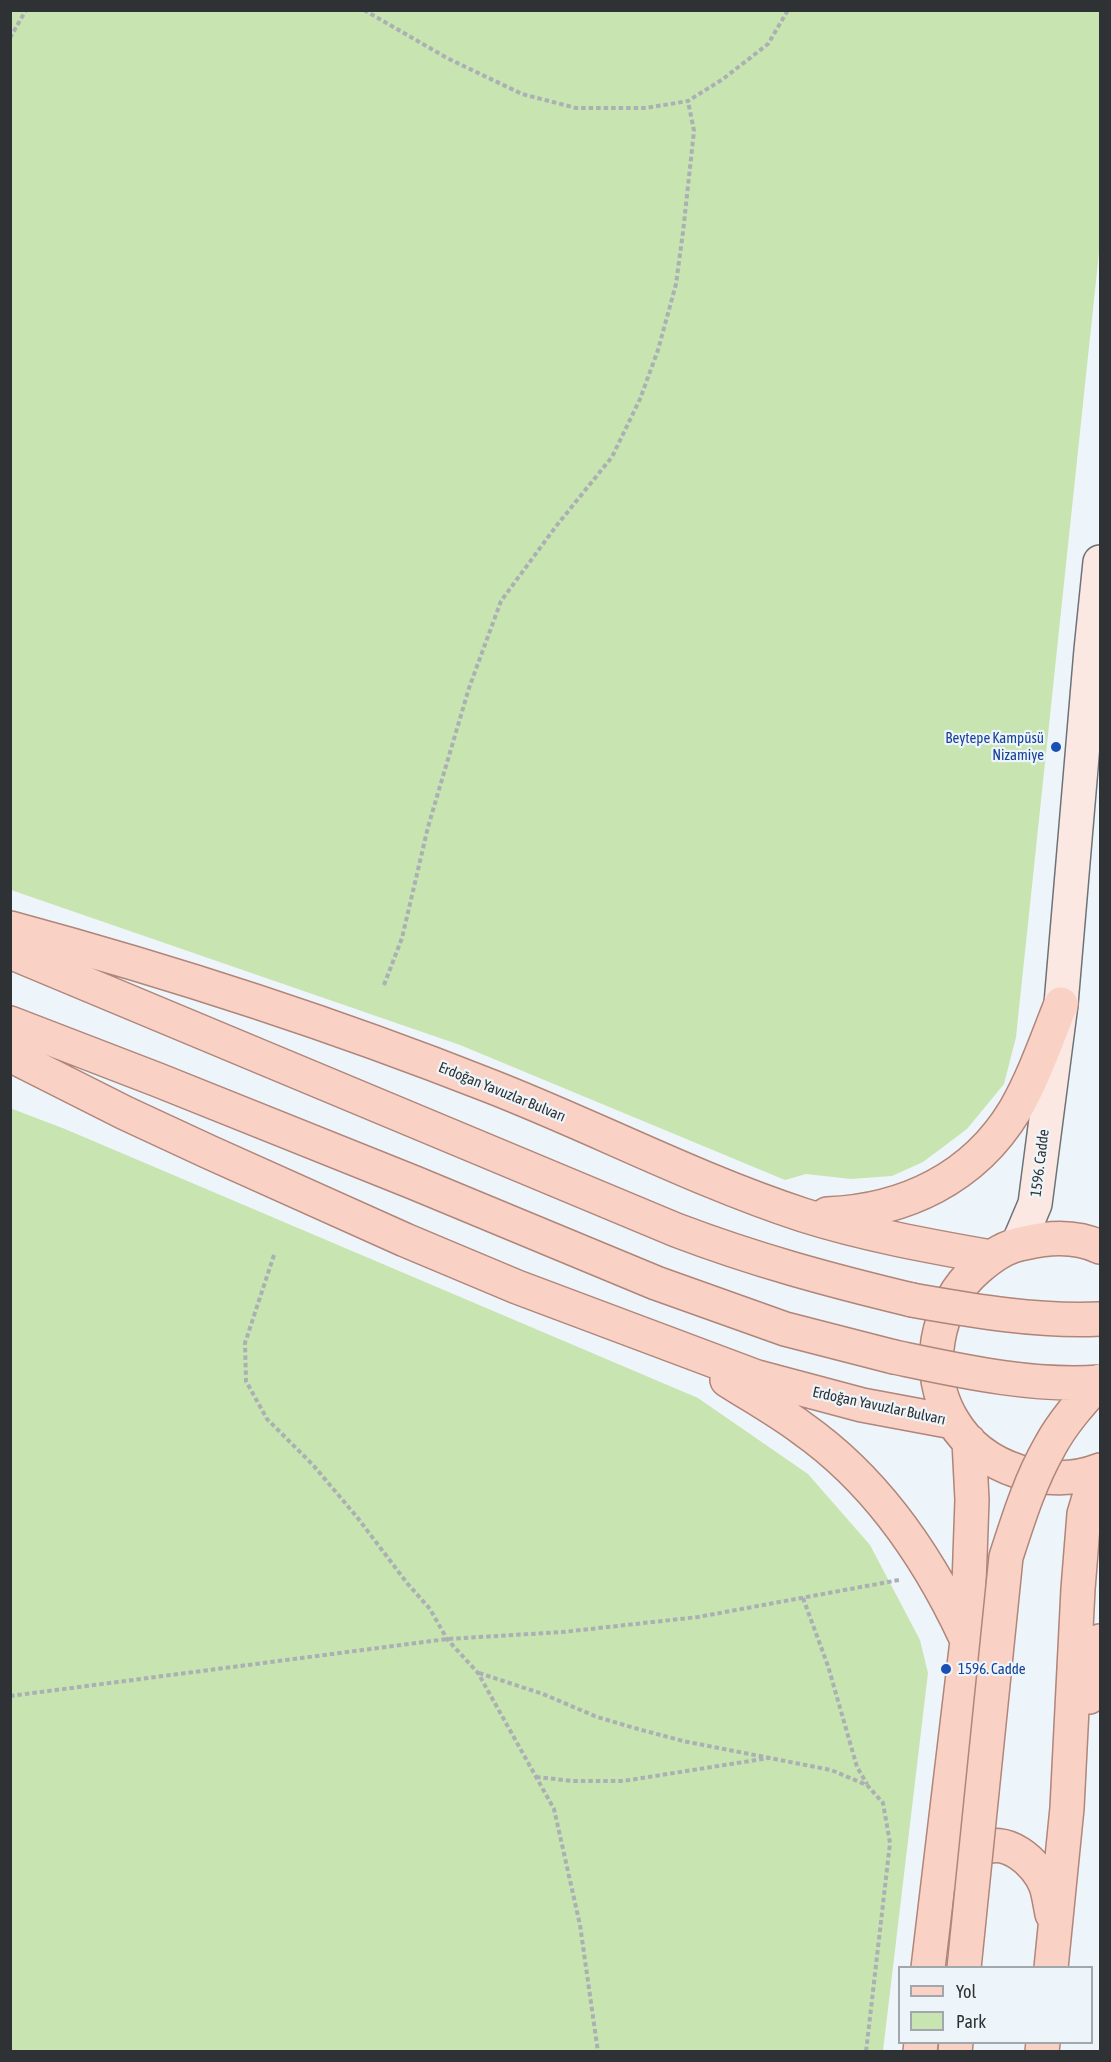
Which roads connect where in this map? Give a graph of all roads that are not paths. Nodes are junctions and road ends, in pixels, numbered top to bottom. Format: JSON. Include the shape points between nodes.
{"nodes":[{"id":1,"x":1100,"y":576,"type":"edge"},
{"id":2,"x":1096,"y":664,"type":"edge"},
{"id":3,"x":10,"y":928,"type":"edge"},
{"id":4,"x":10,"y":952,"type":"edge"},
{"id":5,"x":1061,"y":1004,"type":"junction"},
{"id":6,"x":10,"y":1023,"type":"edge"},
{"id":7,"x":10,"y":1055,"type":"edge"},
{"id":8,"x":803,"y":1215,"type":"junction"},
{"id":9,"x":1101,"y":1247,"type":"edge"},
{"id":10,"x":1004,"y":1251,"type":"junction"},
{"id":11,"x":1101,"y":1319,"type":"edge"},
{"id":12,"x":674,"y":1347,"type":"junction"},
{"id":13,"x":1101,"y":1382,"type":"edge"},
{"id":14,"x":961,"y":1432,"type":"junction"},
{"id":15,"x":1099,"y":1470,"type":"edge"},
{"id":16,"x":967,"y":1641,"type":"junction"},
{"id":17,"x":1101,"y":1641,"type":"edge"},
{"id":18,"x":1067,"y":1808,"type":"junction"},
{"id":19,"x":933,"y":1912,"type":"junction"},
{"id":20,"x":1055,"y":1924,"type":"junction"},
{"id":21,"x":928,"y":1966,"type":"edge"},
{"id":22,"x":964,"y":1966,"type":"edge"},
{"id":23,"x":1051,"y":1966,"type":"edge"}],
"edges":[{"from":1,"to":2,"type":"main road","name":"1596. Cadde"},
{"from":2,"to":5,"type":"main road","name":"1596. Cadde"},
{"from":3,"to":8,"type":"main road","name":"Erdoğan Yavuzlar Bulvarı","via":[[200,984],[441,1067]]},
{"from":4,"to":11,"type":"main road","bridge":true,"via":[[731,1251],[782,1268],[912,1300],[1015,1317]]},
{"from":5,"to":8,"type":"main road","via":[[1015,1110],[976,1159],[922,1194],[869,1209]]},
{"from":5,"to":10,"type":"main road","name":"1596. Cadde","via":[[1035,1204]]},
{"from":6,"to":13,"type":"main road","bridge":true,"via":[[656,1283],[785,1329],[984,1376],[1073,1384]]},
{"from":7,"to":12,"type":"main road","name":"Erdoğan Yavuzlar Bulvarı","via":[[125,1113],[405,1240]]},
{"from":8,"to":10,"type":"main road","name":"Erdoğan Yavuzlar Bulvarı","via":[[902,1239]]},
{"from":9,"to":10,"type":"main road","via":[[1069,1238],[1043,1239]]},
{"from":10,"to":14,"type":"main road","name":"1596. Cadde","via":[[965,1279],[947,1308],[937,1339],[937,1373],[946,1405]]},
{"from":12,"to":14,"type":"main road","name":"Erdoğan Yavuzlar Bulvarı","via":[[757,1377]]},
{"from":12,"to":16,"type":"main road","via":[[804,1430],[862,1480],[932,1571]]},
{"from":13,"to":22,"type":"main road","bridge":true,"via":[[1080,1403],[1050,1447],[1006,1557]]},
{"from":14,"to":15,"type":"main road","via":[[995,1461],[1025,1474],[1058,1478]]},
{"from":14,"to":16,"type":"main road","name":"1596. Cadde","via":[[972,1500]]},
{"from":15,"to":18,"type":"main road","via":[[1084,1514]]},
{"from":16,"to":19,"type":"main road","name":"1596. Cadde"},
{"from":17,"to":18,"type":"main road"},
{"from":18,"to":20,"type":"main road"},
{"from":19,"to":20,"type":"main road","via":[[980,1850],[1008,1846],[1027,1859],[1045,1884]]},
{"from":19,"to":21,"type":"main road","name":"1596. Cadde"},
{"from":20,"to":23,"type":"main road"}]}
